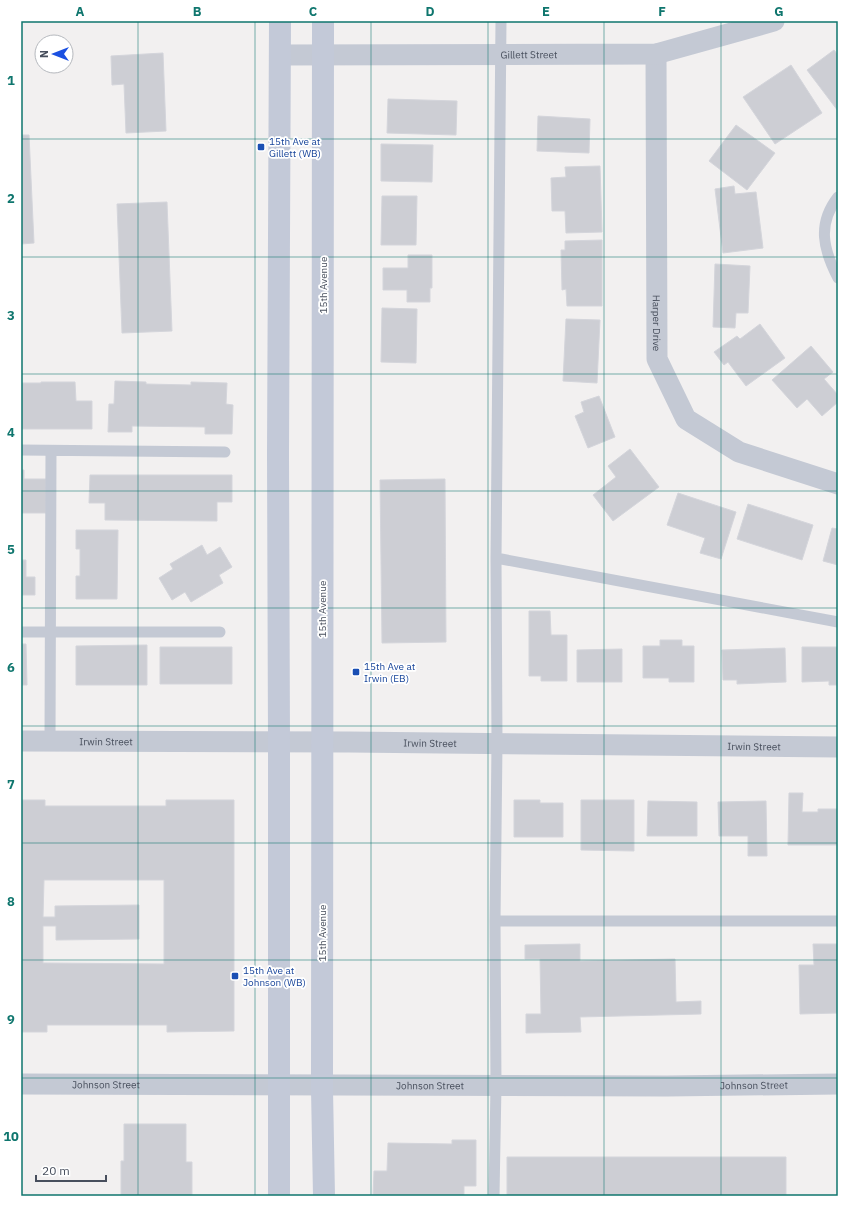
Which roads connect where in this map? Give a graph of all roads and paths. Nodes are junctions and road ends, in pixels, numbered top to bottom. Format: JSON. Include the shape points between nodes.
{"nodes":[{"id":1,"x":280,"y":21,"type":"edge"},
{"id":2,"x":323,"y":21,"type":"edge"},
{"id":3,"x":501,"y":21,"type":"edge"},
{"id":4,"x":774,"y":21,"type":"edge"},
{"id":5,"x":656,"y":54,"type":"junction"},
{"id":6,"x":280,"y":55,"type":"junction"},
{"id":7,"x":323,"y":55,"type":"junction"},
{"id":8,"x":502,"y":55,"type":"junction"},
{"id":9,"x":838,"y":197,"type":"edge"},
{"id":10,"x":838,"y":278,"type":"edge"},
{"id":11,"x":21,"y":450,"type":"edge"},
{"id":12,"x":51,"y":451,"type":"junction"},
{"id":13,"x":225,"y":452,"type":"dead end"},
{"id":14,"x":838,"y":484,"type":"edge"},
{"id":15,"x":496,"y":558,"type":"junction"},
{"id":16,"x":838,"y":622,"type":"edge"},
{"id":17,"x":21,"y":632,"type":"edge"},
{"id":18,"x":50,"y":632,"type":"junction"},
{"id":19,"x":220,"y":632,"type":"dead end"},
{"id":20,"x":21,"y":742,"type":"edge"},
{"id":21,"x":50,"y":742,"type":"junction"},
{"id":22,"x":279,"y":742,"type":"junction"},
{"id":23,"x":322,"y":742,"type":"junction"},
{"id":24,"x":497,"y":744,"type":"junction"},
{"id":25,"x":838,"y":747,"type":"edge"},
{"id":26,"x":494,"y":921,"type":"junction"},
{"id":27,"x":838,"y":921,"type":"edge"},
{"id":28,"x":21,"y":1084,"type":"edge"},
{"id":29,"x":838,"y":1084,"type":"edge"},
{"id":30,"x":496,"y":1085,"type":"junction"},
{"id":31,"x":279,"y":1086,"type":"junction"},
{"id":32,"x":322,"y":1086,"type":"junction"},
{"id":33,"x":279,"y":1196,"type":"edge"},
{"id":34,"x":324,"y":1196,"type":"edge"},
{"id":35,"x":494,"y":1196,"type":"edge"}],
"edges":[{"from":1,"to":6,"type":"main road"},
{"from":2,"to":7,"type":"main road","name":"15th Avenue"},
{"from":3,"to":8,"type":"lane"},
{"from":4,"to":5,"type":"street","name":"Gillett Street"},
{"from":5,"to":8,"type":"street","name":"Gillett Street"},
{"from":5,"to":14,"type":"street","name":"Harper Drive","via":[[657,359],[686,419],[739,452]]},
{"from":6,"to":7,"type":"street","name":"Gillett Street"},
{"from":6,"to":22,"type":"main road"},
{"from":7,"to":8,"type":"street","name":"Gillett Street"},
{"from":7,"to":23,"type":"main road","name":"15th Avenue"},
{"from":8,"to":15,"type":"lane"},
{"from":9,"to":10,"type":"lane","via":[[830,207],[824,234],[829,260]]},
{"from":11,"to":12,"type":"lane"},
{"from":12,"to":13,"type":"lane"},
{"from":12,"to":18,"type":"lane"},
{"from":15,"to":16,"type":"lane"},
{"from":15,"to":24,"type":"lane"},
{"from":17,"to":18,"type":"lane"},
{"from":18,"to":19,"type":"lane"},
{"from":18,"to":21,"type":"lane"},
{"from":20,"to":21,"type":"street","name":"Irwin Street"},
{"from":21,"to":22,"type":"street","name":"Irwin Street"},
{"from":22,"to":23,"type":"street","name":"Irwin Street"},
{"from":22,"to":31,"type":"main road"},
{"from":23,"to":24,"type":"street","name":"Irwin Street"},
{"from":23,"to":32,"type":"main road","name":"15th Avenue"},
{"from":24,"to":25,"type":"street","name":"Irwin Street"},
{"from":24,"to":26,"type":"lane"},
{"from":26,"to":27,"type":"lane"},
{"from":26,"to":30,"type":"lane"},
{"from":28,"to":31,"type":"street","name":"Johnson Street"},
{"from":29,"to":30,"type":"street","name":"Johnson Street"},
{"from":30,"to":32,"type":"street","name":"Johnson Street"},
{"from":30,"to":35,"type":"lane"},
{"from":31,"to":32,"type":"street","name":"Johnson Street"},
{"from":31,"to":33,"type":"main road"},
{"from":32,"to":34,"type":"main road","name":"15th Avenue"}]}
